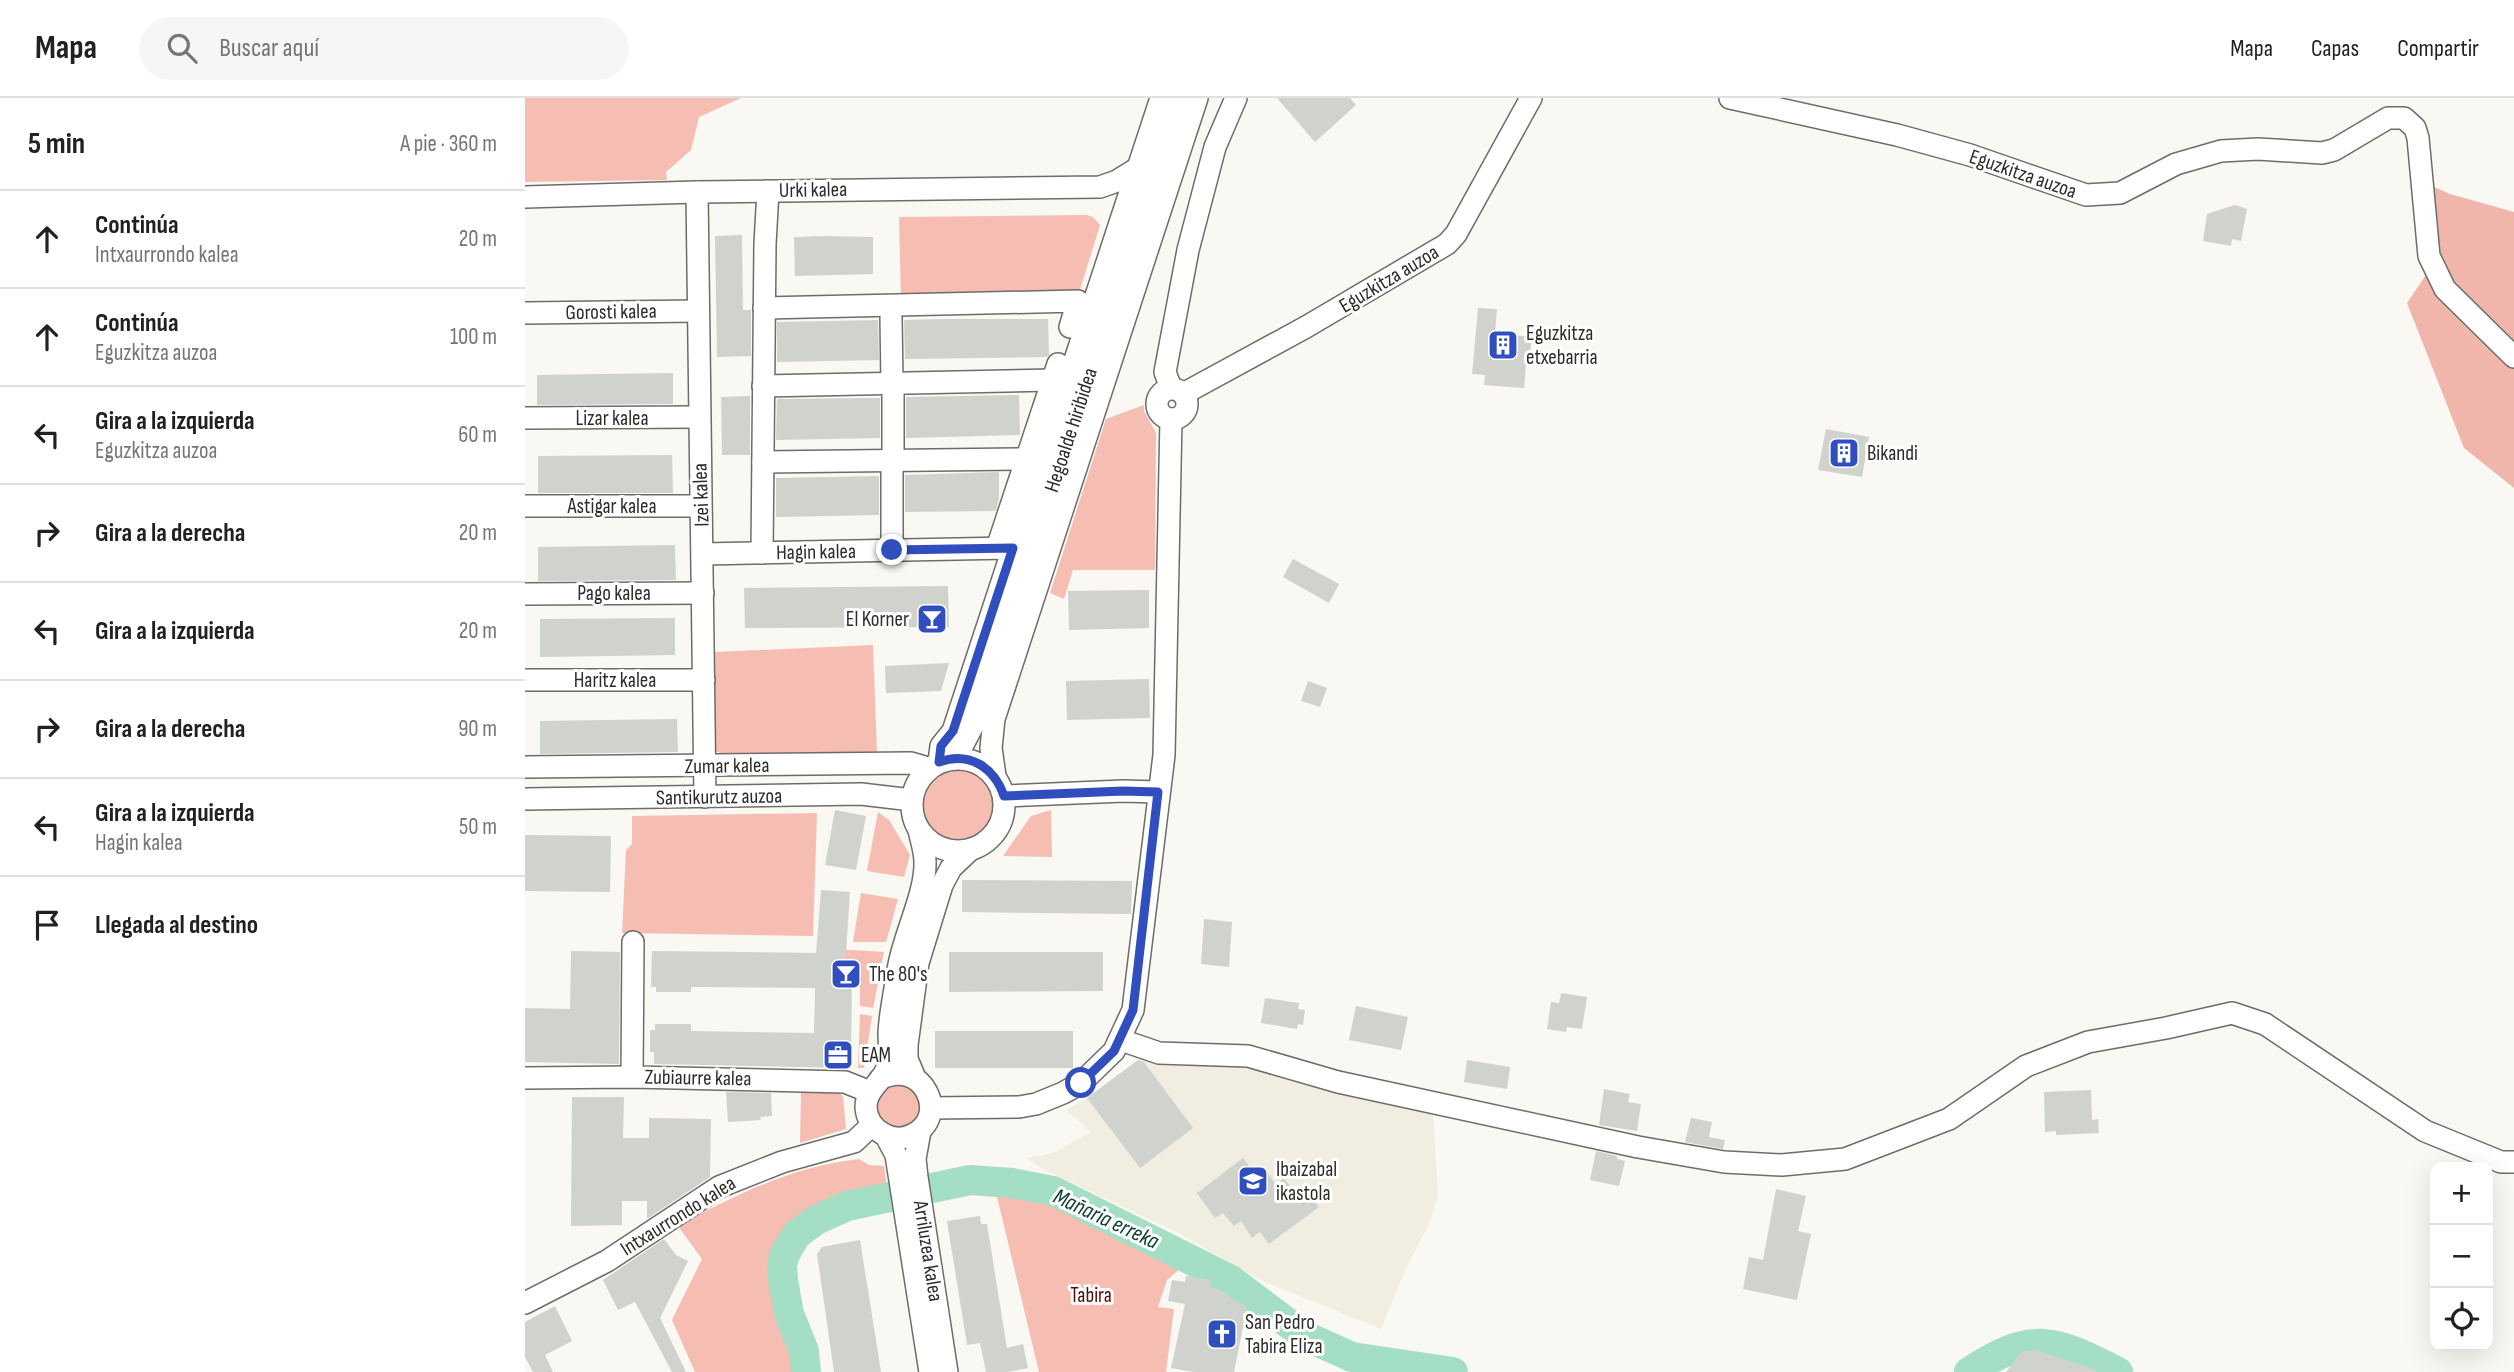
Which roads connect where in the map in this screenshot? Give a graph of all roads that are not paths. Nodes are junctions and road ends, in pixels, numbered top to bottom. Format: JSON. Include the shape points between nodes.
{"nodes":[{"id":1,"x":1161,"y":98,"type":"edge"},
{"id":2,"x":1178,"y":98,"type":"edge"},
{"id":3,"x":1197,"y":98,"type":"edge"},
{"id":4,"x":1236,"y":98,"type":"edge"},
{"id":5,"x":1531,"y":98,"type":"edge"},
{"id":6,"x":1730,"y":98,"type":"edge"},
{"id":7,"x":1137,"y":168,"type":"junction"},
{"id":8,"x":1100,"y":187,"type":"junction"},
{"id":9,"x":768,"y":191,"type":"junction"},
{"id":10,"x":698,"y":192,"type":"junction"},
{"id":11,"x":525,"y":197,"type":"edge"},
{"id":12,"x":1122,"y":214,"type":"junction"},
{"id":13,"x":764,"y":309,"type":"junction"},
{"id":14,"x":698,"y":311,"type":"junction"},
{"id":15,"x":525,"y":313,"type":"edge"},
{"id":16,"x":891,"y":317,"type":"dead end"},
{"id":17,"x":2514,"y":357,"type":"edge"},
{"id":18,"x":1052,"y":380,"type":"junction"},
{"id":19,"x":763,"y":386,"type":"junction"},
{"id":20,"x":892,"y":388,"type":"junction"},
{"id":21,"x":1177,"y":391,"type":"junction"},
{"id":22,"x":699,"y":417,"type":"junction"},
{"id":23,"x":525,"y":418,"type":"edge"},
{"id":24,"x":1026,"y":459,"type":"junction"},
{"id":25,"x":763,"y":463,"type":"junction"},
{"id":26,"x":893,"y":466,"type":"junction"},
{"id":27,"x":525,"y":506,"type":"edge"},
{"id":28,"x":700,"y":506,"type":"junction"},
{"id":29,"x":1005,"y":548,"type":"junction"},
{"id":30,"x":892,"y":550,"type":"junction"},
{"id":31,"x":762,"y":553,"type":"junction"},
{"id":32,"x":703,"y":554,"type":"junction"},
{"id":33,"x":703,"y":593,"type":"junction"},
{"id":34,"x":525,"y":594,"type":"edge"},
{"id":35,"x":525,"y":680,"type":"edge"},
{"id":36,"x":704,"y":680,"type":"junction"},
{"id":37,"x":941,"y":763,"type":"junction"},
{"id":38,"x":705,"y":766,"type":"junction"},
{"id":39,"x":525,"y":767,"type":"edge"},
{"id":40,"x":995,"y":776,"type":"junction"},
{"id":41,"x":1158,"y":792,"type":"junction"},
{"id":42,"x":1004,"y":796,"type":"junction"},
{"id":43,"x":705,"y":797,"type":"junction"},
{"id":44,"x":525,"y":799,"type":"edge"},
{"id":45,"x":912,"y":800,"type":"junction"},
{"id":46,"x":919,"y":830,"type":"junction"},
{"id":47,"x":969,"y":850,"type":"junction"},
{"id":48,"x":633,"y":942,"type":"dead end"},
{"id":49,"x":1121,"y":1040,"type":"junction"},
{"id":50,"x":632,"y":1077,"type":"junction"},
{"id":51,"x":525,"y":1078,"type":"edge"},
{"id":52,"x":915,"y":1078,"type":"junction"},
{"id":53,"x":875,"y":1085,"type":"junction"},
{"id":54,"x":931,"y":1108,"type":"junction"},
{"id":55,"x":879,"y":1130,"type":"junction"},
{"id":56,"x":920,"y":1130,"type":"junction"},
{"id":57,"x":2514,"y":1162,"type":"edge"},
{"id":58,"x":909,"y":1180,"type":"junction"},
{"id":59,"x":525,"y":1303,"type":"edge"},
{"id":60,"x":944,"y":1371,"type":"edge"}],
"edges":[{"from":1,"to":7,"type":"street"},
{"from":2,"to":37,"type":"street","name":"Hegoalde hiribidea","via":[[979,714]]},
{"from":3,"to":40,"type":"street","via":[[994,719],[991,748]]},
{"from":4,"to":21,"type":"street","via":[[1215,147],[1188,250],[1165,372]]},
{"from":5,"to":21,"type":"street","name":"Eguzkitza auzoa","via":[[1447,244],[1306,327]]},
{"from":6,"to":17,"type":"street","name":"Eguzkitza auzoa","via":[[1897,135],[2086,195],[2120,194],[2176,164],[2221,151],[2322,153],[2388,118],[2404,118],[2418,138],[2429,256],[2439,278]]},
{"from":7,"to":8,"type":"street"},
{"from":7,"to":12,"type":"street"},
{"from":8,"to":9,"type":"street","name":"Urki kalea"},
{"from":8,"to":12,"type":"street","via":[[1115,198]]},
{"from":9,"to":10,"type":"street","name":"Urki kalea"},
{"from":9,"to":13,"type":"street"},
{"from":10,"to":11,"type":"street","name":"Urki kalea"},
{"from":10,"to":14,"type":"street","name":"Izei kalea"},
{"from":12,"to":29,"type":"street"},
{"from":13,"to":18,"type":"street","name":"Hegoalde hiribidea","via":[[1078,301]]},
{"from":13,"to":19,"type":"street"},
{"from":14,"to":15,"type":"street","name":"Gorosti kalea"},
{"from":14,"to":22,"type":"street","name":"Izei kalea"},
{"from":16,"to":20,"type":"street"},
{"from":18,"to":20,"type":"street","name":"Hegoalde hiribidea"},
{"from":18,"to":24,"type":"street","name":"Hegoalde hiribidea"},
{"from":19,"to":20,"type":"street","name":"Hegoalde hiribidea"},
{"from":19,"to":25,"type":"street"},
{"from":20,"to":26,"type":"street"},
{"from":21,"to":41,"type":"street","via":[[1161,392],[1156,401],[1158,411],[1171,419],[1164,755]]},
{"from":22,"to":23,"type":"street","name":"Lizar kalea"},
{"from":22,"to":28,"type":"street","name":"Izei kalea"},
{"from":24,"to":26,"type":"street","name":"Hegoalde hiribidea"},
{"from":24,"to":29,"type":"street","name":"Hegoalde hiribidea"},
{"from":25,"to":26,"type":"street","name":"Hegoalde hiribidea"},
{"from":25,"to":31,"type":"street"},
{"from":26,"to":30,"type":"street"},
{"from":27,"to":28,"type":"street","name":"Astigar kalea"},
{"from":28,"to":32,"type":"street","name":"Izei kalea"},
{"from":29,"to":30,"type":"street","name":"Hagin kalea"},
{"from":29,"to":37,"type":"street","via":[[953,731],[941,746]]},
{"from":30,"to":31,"type":"street","name":"Hagin kalea"},
{"from":31,"to":32,"type":"street","name":"Hagin kalea"},
{"from":32,"to":33,"type":"street","name":"Izei kalea"},
{"from":33,"to":34,"type":"street","name":"Pago kalea"},
{"from":33,"to":36,"type":"street","name":"Izei kalea"},
{"from":35,"to":36,"type":"street","name":"Haritz kalea"},
{"from":36,"to":38,"type":"street","name":"Izei kalea"},
{"from":37,"to":38,"type":"street","name":"Zumar kalea"},
{"from":37,"to":40,"type":"street","via":[[971,760]]},
{"from":37,"to":45,"type":"street","via":[[920,777]]},
{"from":38,"to":39,"type":"street","name":"Zumar kalea"},
{"from":38,"to":43,"type":"street","name":"Izei kalea"},
{"from":40,"to":42,"type":"street"},
{"from":41,"to":42,"type":"street"},
{"from":41,"to":49,"type":"street","via":[[1133,1010]]},
{"from":42,"to":47,"type":"street","via":[[1000,825],[987,841]]},
{"from":43,"to":44,"type":"street","name":"Santikurutz auzoa"},
{"from":43,"to":45,"type":"street","name":"Santikurutz auzoa","via":[[861,794]]},
{"from":45,"to":46,"type":"street"},
{"from":46,"to":47,"type":"street","via":[[936,846]]},
{"from":46,"to":53,"type":"street","name":"Arriluzea kalea","via":[[923,878],[899,961],[888,1065]]},
{"from":47,"to":52,"type":"street","via":[[942,885],[918,963],[907,1045]]},
{"from":48,"to":50,"type":"street"},
{"from":49,"to":54,"type":"street","via":[[1081,1083],[1036,1104]]},
{"from":49,"to":57,"type":"street","via":[[1159,1053],[1248,1056],[1338,1082],[1638,1147],[1724,1162],[1782,1165],[1845,1159],[1949,1119],[2026,1066],[2088,1042],[2232,1013],[2265,1024],[2425,1131],[2501,1162]]},
{"from":50,"to":51,"type":"street","name":"Zubiaurre kalea"},
{"from":50,"to":53,"type":"street","name":"Zubiaurre kalea"},
{"from":52,"to":53,"type":"street","via":[[897,1074]]},
{"from":52,"to":54,"type":"street","via":[[927,1091]]},
{"from":53,"to":55,"type":"street","name":"Arriluzea kalea","via":[[866,1108]]},
{"from":54,"to":56,"type":"street","name":"Arriluzea kalea"},
{"from":55,"to":56,"type":"street","via":[[904,1138]]},
{"from":55,"to":58,"type":"street","name":"Arriluzea kalea"},
{"from":55,"to":59,"type":"street","name":"Intxaurrondo kalea","via":[[719,1187],[607,1261]]},
{"from":56,"to":58,"type":"street","name":"Arriluzea kalea"},
{"from":58,"to":60,"type":"street","name":"Arriluzea kalea"}]}
